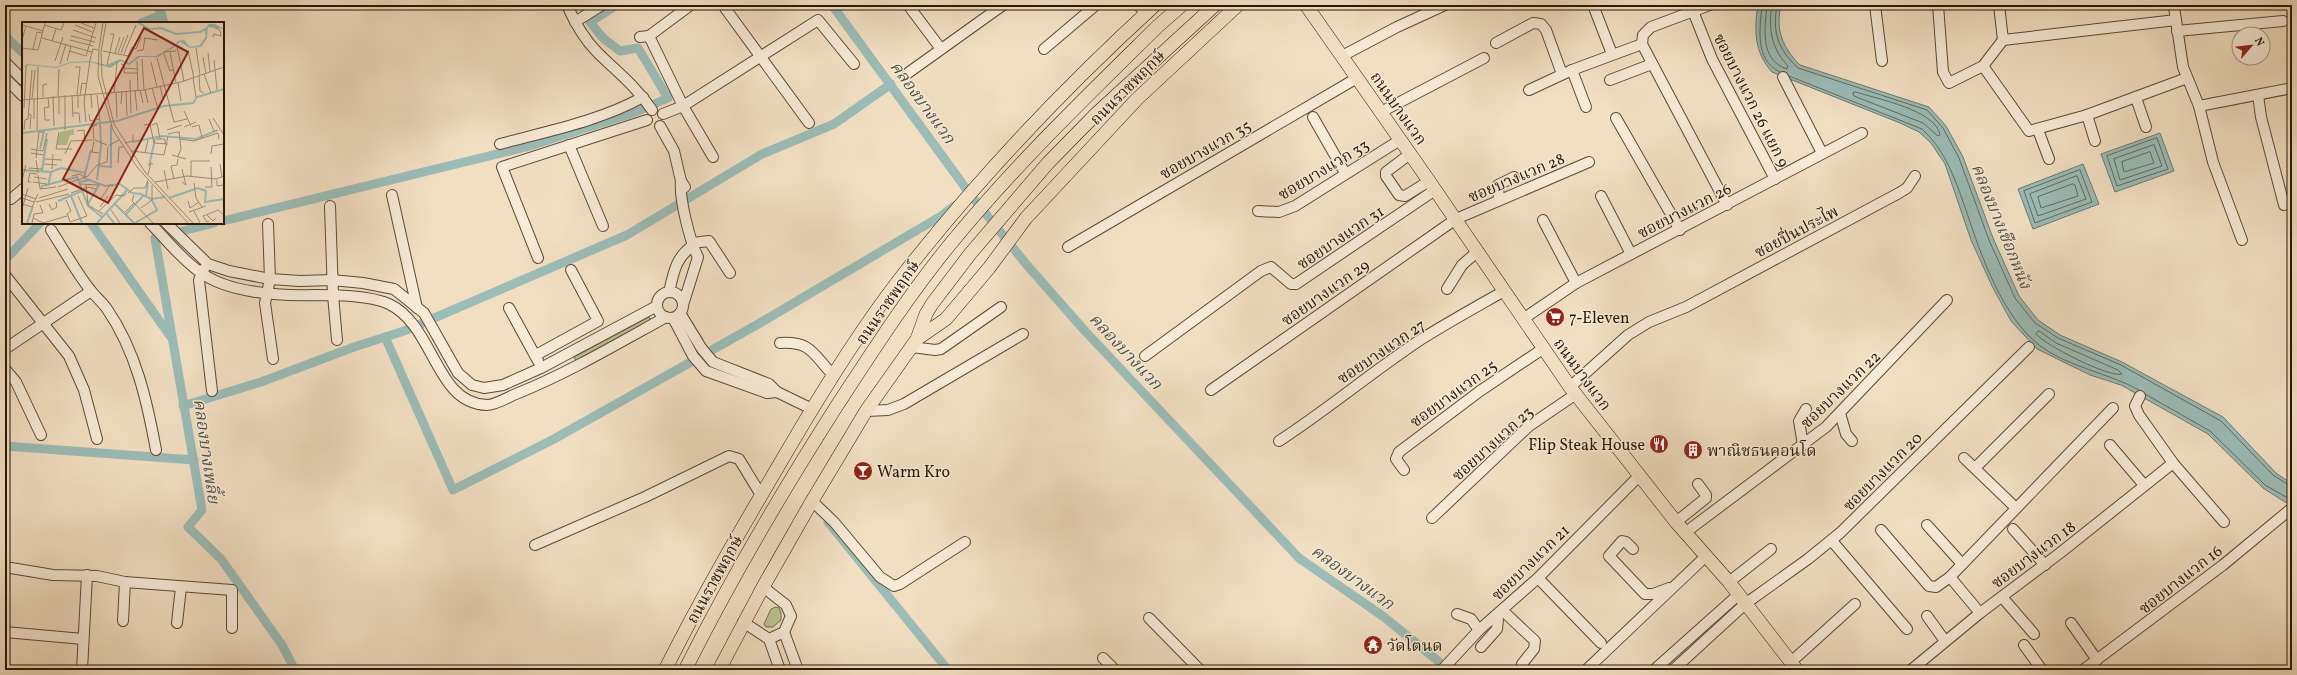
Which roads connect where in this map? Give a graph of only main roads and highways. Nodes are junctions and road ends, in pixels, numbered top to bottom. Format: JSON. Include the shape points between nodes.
{"nodes":[{"id":1,"x":1182,"y":5,"type":"edge"},
{"id":2,"x":1215,"y":5,"type":"edge"},
{"id":3,"x":1238,"y":5,"type":"edge"},
{"id":4,"x":1306,"y":5,"type":"edge"},
{"id":5,"x":1146,"y":8,"type":"edge"},
{"id":6,"x":915,"y":343,"type":"junction"},
{"id":7,"x":1794,"y":666,"type":"edge"},
{"id":8,"x":665,"y":670,"type":"edge"},
{"id":9,"x":685,"y":670,"type":"edge"},
{"id":10,"x":719,"y":670,"type":"edge"}],
"edges":[{"from":1,"to":9,"type":"main road","name":"ถนนราชพฤกษ์","via":[[1020,162],[951,242],[915,290],[785,488],[744,558]]},
{"from":2,"to":6,"type":"main road","name":"ถนนราชพฤกษ์","via":[[1096,114],[1048,163],[970,254],[932,304]]},
{"from":3,"to":6,"type":"main road","name":"ถนนราชพฤกษ์","via":[[1136,99],[1026,218],[989,268],[946,319]]},
{"from":4,"to":7,"type":"main road","name":"ถนนบางแวก","via":[[1573,391]]},
{"from":5,"to":8,"type":"main road","name":"ถนนราชพฤกษ์","via":[[979,184],[898,281],[832,374],[701,601]]},
{"from":6,"to":10,"type":"main road","name":"ถนนราชพฤกษ์","via":[[866,412],[812,501],[743,622]]}]}
